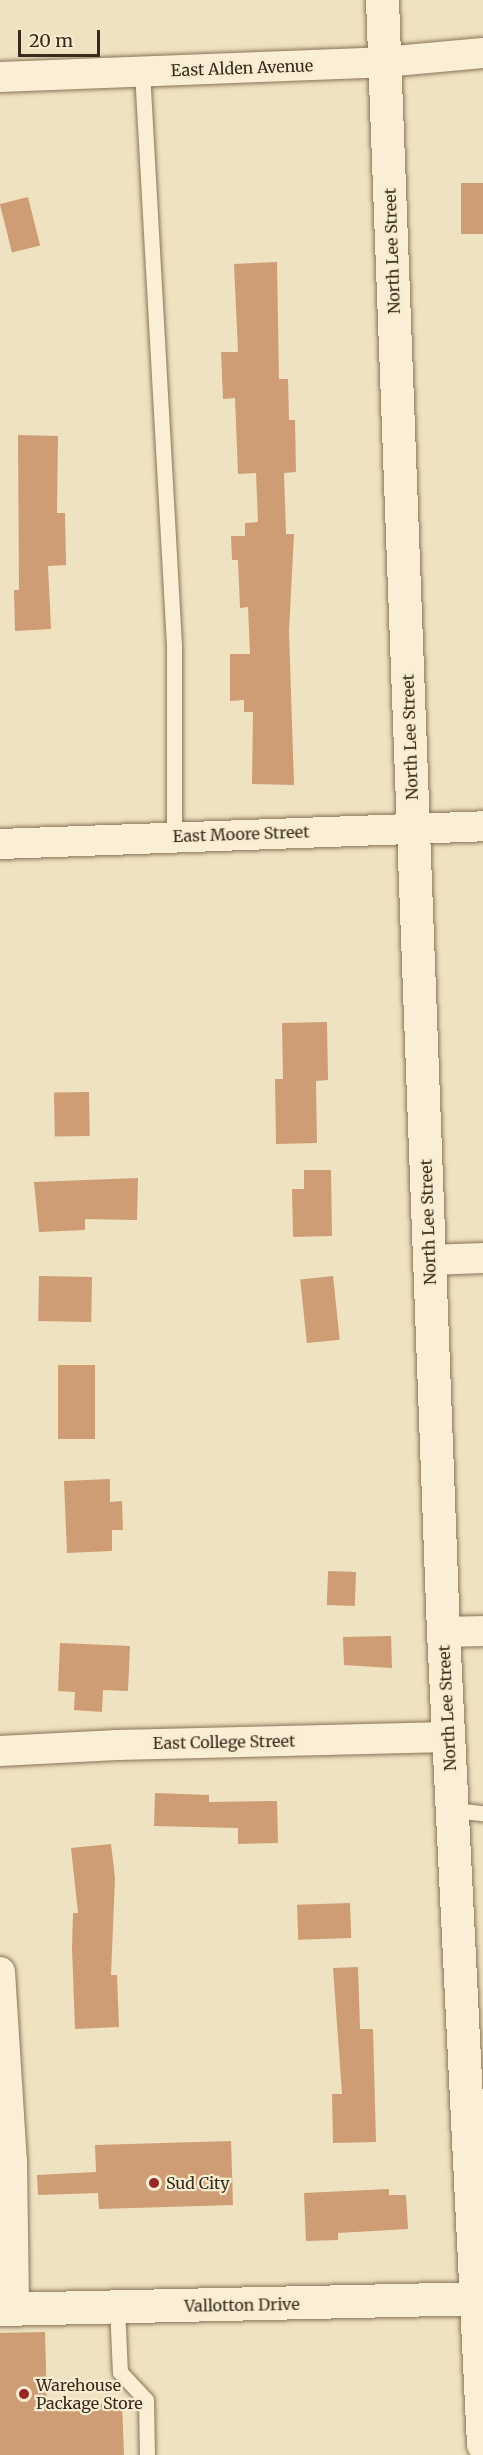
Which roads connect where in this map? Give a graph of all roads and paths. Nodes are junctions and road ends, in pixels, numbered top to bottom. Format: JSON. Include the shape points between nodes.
{"nodes":[{"id":1,"x":382,"y":0,"type":"edge"},
{"id":2,"x":483,"y":53,"type":"edge"},
{"id":3,"x":384,"y":62,"type":"junction"},
{"id":4,"x":142,"y":72,"type":"junction"},
{"id":5,"x":0,"y":77,"type":"edge"},
{"id":6,"x":483,"y":826,"type":"edge"},
{"id":7,"x":414,"y":828,"type":"junction"},
{"id":8,"x":174,"y":837,"type":"junction"},
{"id":9,"x":0,"y":844,"type":"edge"},
{"id":10,"x":483,"y":1258,"type":"edge"},
{"id":11,"x":430,"y":1260,"type":"junction"},
{"id":12,"x":483,"y":1631,"type":"edge"},
{"id":13,"x":442,"y":1632,"type":"junction"},
{"id":14,"x":449,"y":1737,"type":"junction"},
{"id":15,"x":0,"y":1751,"type":"edge"},
{"id":16,"x":468,"y":1812,"type":"edge"},
{"id":17,"x":0,"y":1972,"type":"edge"},
{"id":18,"x":474,"y":2074,"type":"edge"},
{"id":19,"x":480,"y":2298,"type":"edge"},
{"id":20,"x":117,"y":2307,"type":"junction"},
{"id":21,"x":7,"y":2309,"type":"edge"},
{"id":22,"x":482,"y":2430,"type":"edge"},
{"id":23,"x":147,"y":2455,"type":"edge"}],
"edges":[{"from":1,"to":3,"type":"street","name":"North Lee Street"},
{"from":2,"to":3,"type":"street","name":"East Alden Avenue"},
{"from":3,"to":4,"type":"street","name":"East Alden Avenue"},
{"from":3,"to":7,"type":"street","name":"North Lee Street"},
{"from":4,"to":5,"type":"street","name":"East Alden Avenue"},
{"from":4,"to":8,"type":"lane","via":[[174,646]]},
{"from":6,"to":7,"type":"street","name":"East Moore Street"},
{"from":7,"to":8,"type":"street","name":"East Moore Street"},
{"from":7,"to":11,"type":"street","name":"North Lee Street"},
{"from":8,"to":9,"type":"street","name":"East Moore Street"},
{"from":10,"to":11,"type":"street"},
{"from":11,"to":13,"type":"street","name":"North Lee Street"},
{"from":12,"to":13,"type":"street"},
{"from":13,"to":14,"type":"street","name":"North Lee Street"},
{"from":14,"to":15,"type":"street","name":"East College Street"},
{"from":14,"to":16,"type":"street","name":"North Lee Street"},
{"from":16,"to":18,"type":"street","name":"North Lee Street"},
{"from":17,"to":21,"type":"street","via":[[12,2161]]},
{"from":18,"to":19,"type":"street","name":"North Lee Street"},
{"from":19,"to":20,"type":"street","name":"Vallotton Drive"},
{"from":19,"to":22,"type":"street","name":"North Lee Street"},
{"from":20,"to":21,"type":"street","name":"Vallotton Drive"},
{"from":20,"to":23,"type":"lane","via":[[120,2372],[146,2400]]}]}
